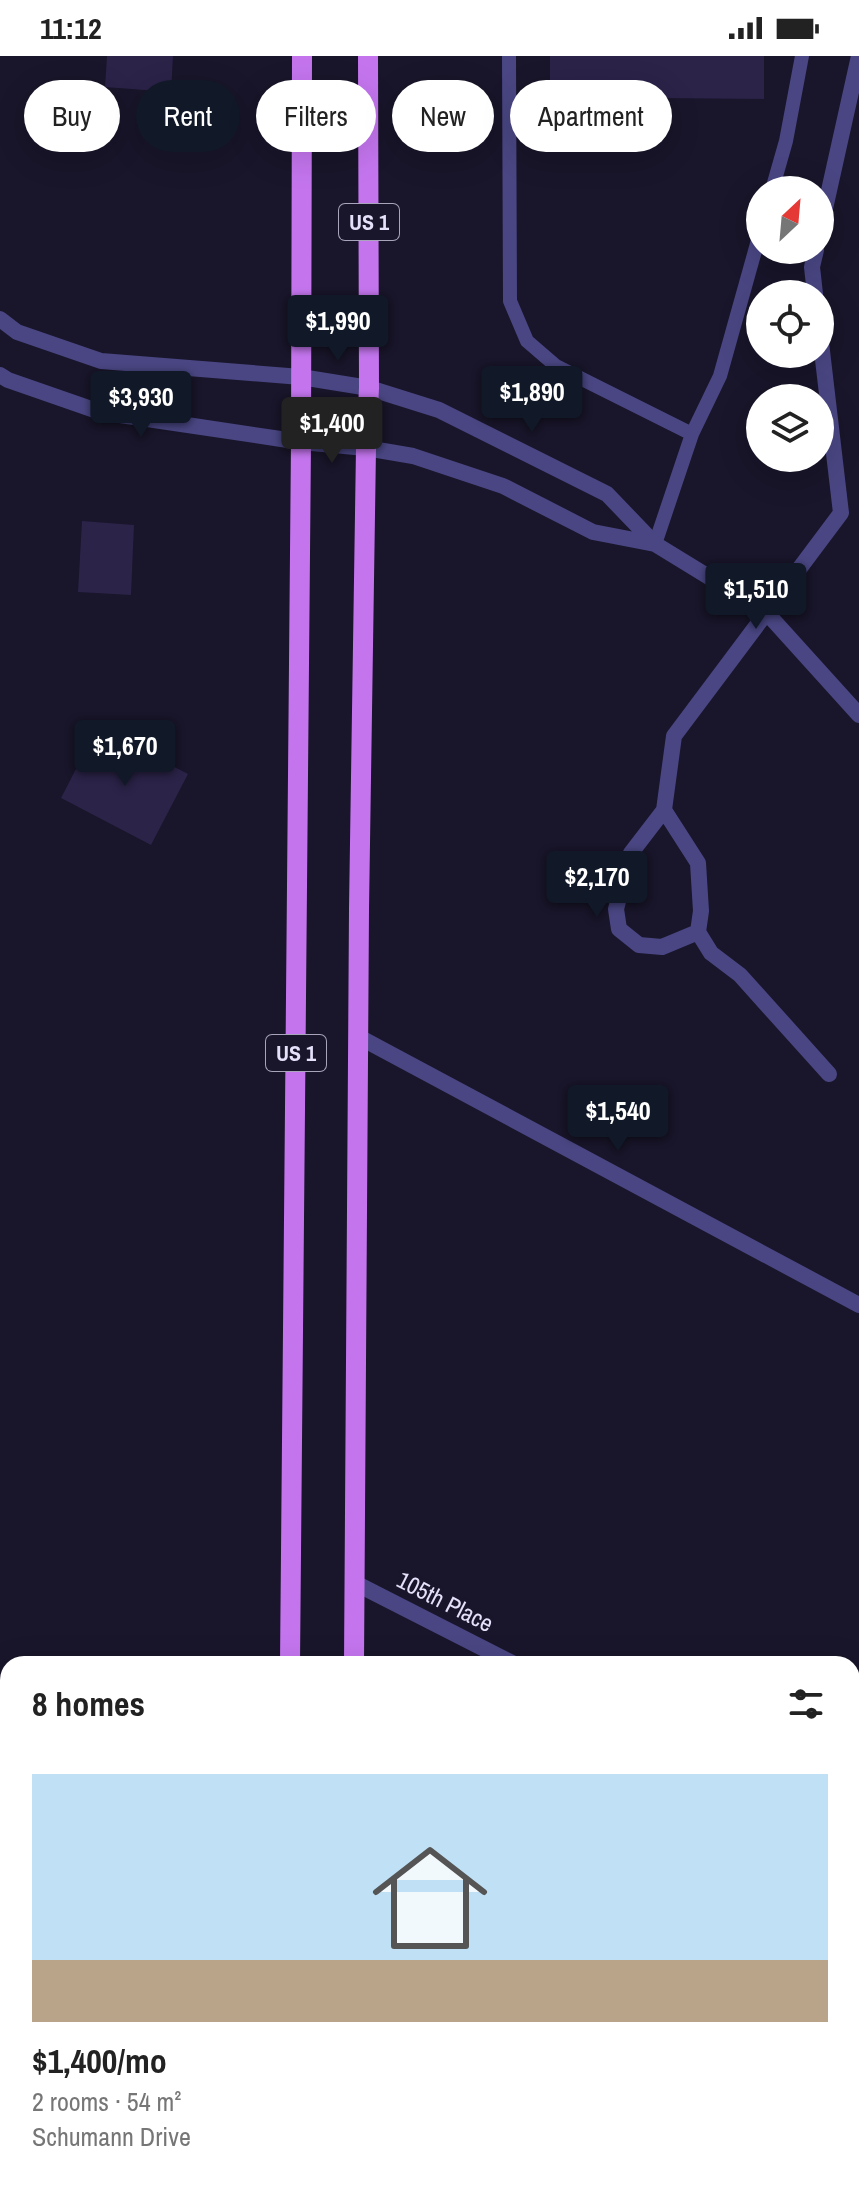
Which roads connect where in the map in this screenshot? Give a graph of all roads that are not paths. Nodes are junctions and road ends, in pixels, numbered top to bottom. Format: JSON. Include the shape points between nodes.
{"nodes":[{"id":1,"x":302,"y":56,"type":"edge"},
{"id":2,"x":368,"y":56,"type":"edge"},
{"id":3,"x":509,"y":56,"type":"edge"},
{"id":4,"x":802,"y":56,"type":"edge"},
{"id":5,"x":859,"y":56,"type":"edge"},
{"id":6,"x":776,"y":176,"type":"edge"},
{"id":7,"x":832,"y":176,"type":"edge"},
{"id":8,"x":751,"y":264,"type":"edge"},
{"id":9,"x":0,"y":319,"type":"edge"},
{"id":10,"x":824,"y":368,"type":"edge"},
{"id":11,"x":0,"y":375,"type":"edge"},
{"id":12,"x":301,"y":377,"type":"junction"},
{"id":13,"x":369,"y":388,"type":"junction"},
{"id":14,"x":692,"y":434,"type":"junction"},
{"id":15,"x":301,"y":442,"type":"junction"},
{"id":16,"x":366,"y":448,"type":"junction"},
{"id":17,"x":655,"y":544,"type":"junction"},
{"id":18,"x":766,"y":612,"type":"junction"},
{"id":19,"x":859,"y":715,"type":"edge"},
{"id":20,"x":664,"y":810,"type":"junction"},
{"id":21,"x":698,"y":932,"type":"junction"},
{"id":22,"x":359,"y":1037,"type":"junction"},
{"id":23,"x":829,"y":1074,"type":"dead end"},
{"id":24,"x":859,"y":1305,"type":"edge"},
{"id":25,"x":355,"y":1583,"type":"junction"},
{"id":26,"x":290,"y":1656,"type":"edge"},
{"id":27,"x":354,"y":1656,"type":"edge"},
{"id":28,"x":498,"y":1656,"type":"edge"}],
"edges":[{"from":1,"to":12,"type":"main road","number":"US 1"},
{"from":2,"to":13,"type":"main road","number":"US 1"},
{"from":3,"to":14,"type":"lane","via":[[510,301],[527,341],[556,366]]},
{"from":4,"to":6,"type":"lane"},
{"from":5,"to":7,"type":"street"},
{"from":8,"to":14,"type":"lane","via":[[720,376]]},
{"from":9,"to":12,"type":"street","via":[[17,332],[101,361]]},
{"from":10,"to":18,"type":"street","via":[[841,513]]},
{"from":11,"to":15,"type":"street","via":[[100,412]]},
{"from":12,"to":13,"type":"street"},
{"from":12,"to":15,"type":"main road","number":"US 1"},
{"from":13,"to":16,"type":"main road","number":"US 1"},
{"from":13,"to":17,"type":"street","via":[[439,410],[607,494]]},
{"from":14,"to":17,"type":"lane"},
{"from":15,"to":16,"type":"street"},
{"from":15,"to":26,"type":"main road","number":"US 1"},
{"from":16,"to":17,"type":"street","via":[[413,456],[503,486],[593,532]]},
{"from":16,"to":22,"type":"main road","number":"US 1"},
{"from":17,"to":18,"type":"street"},
{"from":18,"to":19,"type":"street"},
{"from":18,"to":20,"type":"street","via":[[674,736]]},
{"from":20,"to":21,"type":"street","via":[[698,863]]},
{"from":20,"to":21,"type":"street","via":[[631,853],[616,909],[619,929],[639,945],[662,947]]},
{"from":21,"to":23,"type":"street","via":[[711,953],[740,975]]},
{"from":22,"to":24,"type":"street"},
{"from":22,"to":25,"type":"main road","number":"US 1"},
{"from":25,"to":27,"type":"main road","number":"US 1"},
{"from":25,"to":28,"type":"street","name":"105th Place"}]}
